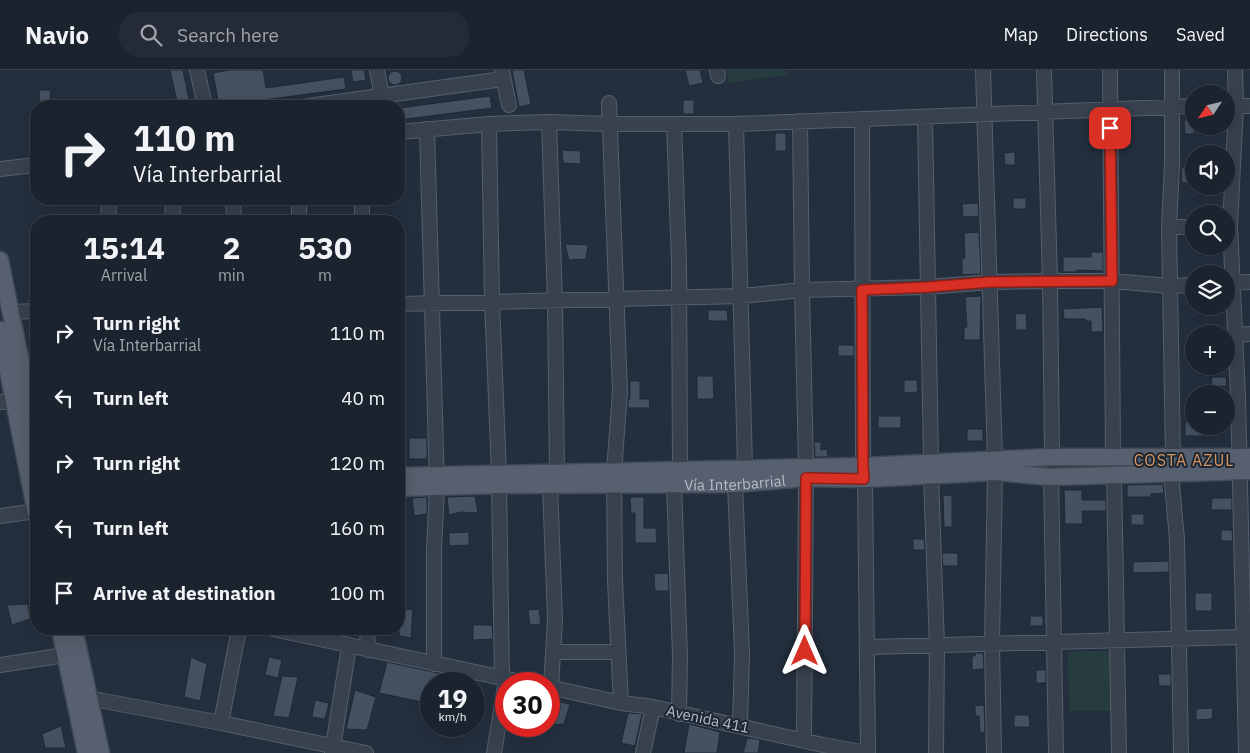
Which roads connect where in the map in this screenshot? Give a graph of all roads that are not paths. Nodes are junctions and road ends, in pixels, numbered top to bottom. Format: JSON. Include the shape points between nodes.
{"nodes":[{"id":1,"x":197,"y":70,"type":"edge"},
{"id":2,"x":377,"y":70,"type":"edge"},
{"id":3,"x":983,"y":70,"type":"edge"},
{"id":4,"x":1044,"y":70,"type":"edge"},
{"id":5,"x":1110,"y":70,"type":"edge"},
{"id":6,"x":1172,"y":70,"type":"edge"},
{"id":7,"x":1235,"y":70,"type":"edge"},
{"id":8,"x":503,"y":75,"type":"edge"},
{"id":9,"x":382,"y":96,"type":"junction"},
{"id":10,"x":204,"y":100,"type":"edge"},
{"id":11,"x":352,"y":100,"type":"edge"},
{"id":12,"x":609,"y":103,"type":"dead end"},
{"id":13,"x":509,"y":104,"type":"dead end"},
{"id":14,"x":1172,"y":106,"type":"junction"},
{"id":15,"x":1185,"y":106,"type":"edge"},
{"id":16,"x":1238,"y":106,"type":"edge"},
{"id":17,"x":1110,"y":109,"type":"junction"},
{"id":18,"x":1046,"y":111,"type":"junction"},
{"id":19,"x":986,"y":114,"type":"junction"},
{"id":20,"x":925,"y":117,"type":"junction"},
{"id":21,"x":862,"y":119,"type":"junction"},
{"id":22,"x":800,"y":121,"type":"junction"},
{"id":23,"x":549,"y":122,"type":"junction"},
{"id":24,"x":489,"y":124,"type":"junction"},
{"id":25,"x":608,"y":124,"type":"junction"},
{"id":26,"x":674,"y":124,"type":"junction"},
{"id":27,"x":736,"y":124,"type":"junction"},
{"id":28,"x":427,"y":129,"type":"junction"},
{"id":29,"x":405,"y":131,"type":"edge"},
{"id":30,"x":30,"y":166,"type":"edge"},
{"id":31,"x":0,"y":169,"type":"edge"},
{"id":32,"x":1230,"y":205,"type":"edge"},
{"id":33,"x":1169,"y":227,"type":"junction"},
{"id":34,"x":1185,"y":227,"type":"edge"},
{"id":35,"x":0,"y":260,"type":"edge"},
{"id":36,"x":1050,"y":281,"type":"junction"},
{"id":37,"x":1112,"y":281,"type":"junction"},
{"id":38,"x":990,"y":282,"type":"junction"},
{"id":39,"x":1250,"y":282,"type":"edge"},
{"id":40,"x":1235,"y":283,"type":"edge"},
{"id":41,"x":1185,"y":285,"type":"edge"},
{"id":42,"x":1170,"y":286,"type":"junction"},
{"id":43,"x":928,"y":287,"type":"junction"},
{"id":44,"x":802,"y":290,"type":"junction"},
{"id":45,"x":862,"y":290,"type":"junction"},
{"id":46,"x":742,"y":296,"type":"junction"},
{"id":47,"x":679,"y":297,"type":"junction"},
{"id":48,"x":617,"y":299,"type":"junction"},
{"id":49,"x":555,"y":301,"type":"junction"},
{"id":50,"x":492,"y":302,"type":"junction"},
{"id":51,"x":405,"y":304,"type":"edge"},
{"id":52,"x":431,"y":304,"type":"junction"},
{"id":53,"x":30,"y":311,"type":"edge"},
{"id":54,"x":11,"y":312,"type":"junction"},
{"id":55,"x":0,"y":330,"type":"edge"},
{"id":56,"x":1250,"y":334,"type":"edge"},
{"id":57,"x":1235,"y":336,"type":"edge"},
{"id":58,"x":1235,"y":342,"type":"edge"},
{"id":59,"x":30,"y":372,"type":"edge"},
{"id":60,"x":1244,"y":394,"type":"edge"},
{"id":61,"x":7,"y":401,"type":"edge"},
{"id":62,"x":1052,"y":457,"type":"junction"},
{"id":63,"x":1113,"y":457,"type":"junction"},
{"id":64,"x":1244,"y":464,"type":"edge"},
{"id":65,"x":1172,"y":465,"type":"junction"},
{"id":66,"x":995,"y":466,"type":"junction"},
{"id":67,"x":746,"y":467,"type":"junction"},
{"id":68,"x":931,"y":469,"type":"junction"},
{"id":69,"x":806,"y":472,"type":"junction"},
{"id":70,"x":864,"y":472,"type":"junction"},
{"id":71,"x":1114,"y":474,"type":"junction"},
{"id":72,"x":1051,"y":476,"type":"junction"},
{"id":73,"x":405,"y":477,"type":"edge"},
{"id":74,"x":677,"y":477,"type":"junction"},
{"id":75,"x":614,"y":478,"type":"junction"},
{"id":76,"x":499,"y":479,"type":"junction"},
{"id":77,"x":553,"y":479,"type":"junction"},
{"id":78,"x":30,"y":480,"type":"edge"},
{"id":79,"x":437,"y":481,"type":"junction"},
{"id":80,"x":735,"y":484,"type":"junction"},
{"id":81,"x":405,"y":487,"type":"edge"},
{"id":82,"x":30,"y":500,"type":"edge"},
{"id":83,"x":0,"y":516,"type":"edge"},
{"id":84,"x":1245,"y":530,"type":"edge"},
{"id":85,"x":1246,"y":599,"type":"edge"},
{"id":86,"x":61,"y":635,"type":"edge"},
{"id":87,"x":75,"y":635,"type":"edge"},
{"id":88,"x":238,"y":635,"type":"edge"},
{"id":89,"x":313,"y":635,"type":"edge"},
{"id":90,"x":367,"y":635,"type":"edge"},
{"id":91,"x":1242,"y":637,"type":"junction"},
{"id":92,"x":1179,"y":640,"type":"junction"},
{"id":93,"x":1116,"y":641,"type":"junction"},
{"id":94,"x":1055,"y":643,"type":"junction"},
{"id":95,"x":992,"y":644,"type":"junction"},
{"id":96,"x":349,"y":646,"type":"junction"},
{"id":97,"x":937,"y":646,"type":"junction"},
{"id":98,"x":868,"y":647,"type":"junction"},
{"id":99,"x":368,"y":650,"type":"junction"},
{"id":100,"x":553,"y":652,"type":"junction"},
{"id":101,"x":618,"y":652,"type":"junction"},
{"id":102,"x":66,"y":655,"type":"junction"},
{"id":103,"x":1247,"y":661,"type":"edge"},
{"id":104,"x":434,"y":664,"type":"junction"},
{"id":105,"x":0,"y":665,"type":"edge"},
{"id":106,"x":504,"y":672,"type":"edge"},
{"id":107,"x":551,"y":672,"type":"edge"},
{"id":108,"x":495,"y":677,"type":"edge"},
{"id":109,"x":560,"y":689,"type":"edge"},
{"id":110,"x":88,"y":698,"type":"junction"},
{"id":111,"x":621,"y":703,"type":"junction"},
{"id":112,"x":653,"y":707,"type":"junction"},
{"id":113,"x":679,"y":714,"type":"junction"},
{"id":114,"x":1248,"y":722,"type":"edge"},
{"id":115,"x":221,"y":723,"type":"junction"},
{"id":116,"x":740,"y":726,"type":"junction"},
{"id":117,"x":496,"y":737,"type":"edge"},
{"id":118,"x":804,"y":741,"type":"junction"},
{"id":119,"x":332,"y":749,"type":"edge"},
{"id":120,"x":822,"y":749,"type":"edge"},
{"id":121,"x":86,"y":753,"type":"edge"},
{"id":122,"x":101,"y":753,"type":"edge"},
{"id":123,"x":366,"y":753,"type":"edge"},
{"id":124,"x":494,"y":753,"type":"edge"},
{"id":125,"x":643,"y":753,"type":"edge"},
{"id":126,"x":868,"y":753,"type":"edge"},
{"id":127,"x":936,"y":753,"type":"edge"},
{"id":128,"x":994,"y":753,"type":"edge"},
{"id":129,"x":1056,"y":753,"type":"edge"},
{"id":130,"x":1119,"y":753,"type":"edge"},
{"id":131,"x":1181,"y":753,"type":"edge"},
{"id":132,"x":1246,"y":753,"type":"edge"}],
"edges":[{"from":1,"to":10,"type":"street"},
{"from":2,"to":9,"type":"street"},
{"from":3,"to":19,"type":"street"},
{"from":4,"to":18,"type":"street"},
{"from":5,"to":17,"type":"street"},
{"from":6,"to":14,"type":"street"},
{"from":7,"to":16,"type":"street"},
{"from":8,"to":9,"type":"street"},
{"from":8,"to":13,"type":"street"},
{"from":9,"to":11,"type":"street"},
{"from":12,"to":25,"type":"street"},
{"from":14,"to":15,"type":"street"},
{"from":14,"to":17,"type":"street"},
{"from":14,"to":33,"type":"street"},
{"from":16,"to":32,"type":"street"},
{"from":17,"to":18,"type":"street"},
{"from":17,"to":37,"type":"street"},
{"from":18,"to":19,"type":"street"},
{"from":18,"to":36,"type":"street"},
{"from":19,"to":20,"type":"street"},
{"from":19,"to":38,"type":"street"},
{"from":20,"to":21,"type":"street"},
{"from":20,"to":43,"type":"street"},
{"from":21,"to":22,"type":"street"},
{"from":21,"to":45,"type":"street"},
{"from":22,"to":27,"type":"street"},
{"from":22,"to":44,"type":"street"},
{"from":23,"to":24,"type":"street"},
{"from":23,"to":25,"type":"street"},
{"from":23,"to":49,"type":"street"},
{"from":24,"to":28,"type":"street"},
{"from":24,"to":50,"type":"street"},
{"from":25,"to":26,"type":"street"},
{"from":25,"to":48,"type":"street"},
{"from":26,"to":27,"type":"street"},
{"from":26,"to":47,"type":"street"},
{"from":27,"to":46,"type":"street"},
{"from":28,"to":29,"type":"street"},
{"from":28,"to":52,"type":"street"},
{"from":30,"to":31,"type":"street"},
{"from":33,"to":34,"type":"street"},
{"from":33,"to":42,"type":"street"},
{"from":35,"to":54,"type":"main road"},
{"from":36,"to":37,"type":"street"},
{"from":36,"to":38,"type":"street"},
{"from":36,"to":62,"type":"street"},
{"from":37,"to":42,"type":"street"},
{"from":37,"to":63,"type":"street"},
{"from":38,"to":43,"type":"street"},
{"from":38,"to":66,"type":"street"},
{"from":39,"to":40,"type":"street"},
{"from":41,"to":42,"type":"street"},
{"from":42,"to":65,"type":"street"},
{"from":43,"to":45,"type":"street"},
{"from":43,"to":68,"type":"street"},
{"from":44,"to":45,"type":"street"},
{"from":44,"to":46,"type":"street"},
{"from":44,"to":69,"type":"street"},
{"from":45,"to":70,"type":"street"},
{"from":46,"to":47,"type":"street"},
{"from":46,"to":67,"type":"street"},
{"from":47,"to":48,"type":"street"},
{"from":47,"to":74,"type":"street"},
{"from":48,"to":49,"type":"street"},
{"from":48,"to":75,"type":"street","via":[[620,392]]},
{"from":49,"to":50,"type":"street"},
{"from":49,"to":77,"type":"street"},
{"from":50,"to":52,"type":"street"},
{"from":50,"to":76,"type":"street"},
{"from":51,"to":52,"type":"street"},
{"from":52,"to":79,"type":"street"},
{"from":53,"to":54,"type":"street"},
{"from":54,"to":59,"type":"main road"},
{"from":55,"to":61,"type":"main road"},
{"from":56,"to":57,"type":"street"},
{"from":58,"to":60,"type":"street"},
{"from":60,"to":64,"type":"street"},
{"from":61,"to":78,"type":"main road"},
{"from":62,"to":63,"type":"main road","name":"Vía Interbarrial"},
{"from":62,"to":66,"type":"main road","name":"Vía Interbarrial"},
{"from":63,"to":65,"type":"main road","name":"Vía Interbarrial"},
{"from":64,"to":65,"type":"main road","name":"Vía Interbarrial"},
{"from":64,"to":84,"type":"street"},
{"from":65,"to":71,"type":"main road","name":"Vía Interbarrial"},
{"from":65,"to":92,"type":"street"},
{"from":66,"to":68,"type":"main road","name":"Vía Interbarrial"},
{"from":66,"to":72,"type":"main road","name":"Vía Interbarrial"},
{"from":66,"to":95,"type":"street"},
{"from":67,"to":69,"type":"main road","name":"Vía Interbarrial"},
{"from":67,"to":74,"type":"main road","name":"Vía Interbarrial"},
{"from":68,"to":70,"type":"main road","name":"Vía Interbarrial"},
{"from":68,"to":97,"type":"street"},
{"from":69,"to":70,"type":"main road","name":"Vía Interbarrial"},
{"from":69,"to":80,"type":"main road","name":"Vía Interbarrial"},
{"from":69,"to":118,"type":"street"},
{"from":70,"to":98,"type":"street"},
{"from":71,"to":72,"type":"main road","name":"Vía Interbarrial"},
{"from":71,"to":93,"type":"street"},
{"from":72,"to":94,"type":"street"},
{"from":73,"to":79,"type":"main road","name":"Vía Interbarrial"},
{"from":74,"to":75,"type":"main road","name":"Vía Interbarrial"},
{"from":74,"to":80,"type":"main road","name":"Vía Interbarrial"},
{"from":74,"to":113,"type":"street"},
{"from":75,"to":77,"type":"main road","name":"Vía Interbarrial"},
{"from":75,"to":101,"type":"street"},
{"from":76,"to":77,"type":"main road","name":"Vía Interbarrial"},
{"from":76,"to":79,"type":"main road","name":"Vía Interbarrial"},
{"from":76,"to":106,"type":"street"},
{"from":77,"to":100,"type":"street"},
{"from":79,"to":81,"type":"main road","name":"Vía Interbarrial"},
{"from":79,"to":104,"type":"street"},
{"from":80,"to":116,"type":"street","via":[[742,653]]},
{"from":82,"to":83,"type":"street"},
{"from":84,"to":85,"type":"street"},
{"from":85,"to":91,"type":"street"},
{"from":86,"to":102,"type":"main road"},
{"from":87,"to":110,"type":"main road"},
{"from":88,"to":115,"type":"street"},
{"from":89,"to":96,"type":"street"},
{"from":90,"to":99,"type":"street"},
{"from":91,"to":92,"type":"street"},
{"from":91,"to":103,"type":"street"},
{"from":92,"to":93,"type":"street"},
{"from":92,"to":131,"type":"street"},
{"from":93,"to":94,"type":"street"},
{"from":93,"to":130,"type":"street"},
{"from":94,"to":95,"type":"street"},
{"from":94,"to":129,"type":"street"},
{"from":95,"to":97,"type":"street"},
{"from":95,"to":128,"type":"street"},
{"from":96,"to":99,"type":"street"},
{"from":96,"to":119,"type":"street"},
{"from":97,"to":98,"type":"street"},
{"from":97,"to":127,"type":"street"},
{"from":98,"to":126,"type":"street"},
{"from":99,"to":104,"type":"street"},
{"from":100,"to":101,"type":"street"},
{"from":100,"to":107,"type":"street"},
{"from":101,"to":111,"type":"street"},
{"from":102,"to":105,"type":"street"},
{"from":102,"to":121,"type":"main road"},
{"from":103,"to":114,"type":"street"},
{"from":104,"to":108,"type":"street"},
{"from":109,"to":111,"type":"street","name":"Avenida 411"},
{"from":110,"to":115,"type":"street"},
{"from":110,"to":122,"type":"main road"},
{"from":111,"to":112,"type":"street","name":"Avenida 411"},
{"from":112,"to":113,"type":"street","name":"Avenida 411"},
{"from":112,"to":125,"type":"street"},
{"from":113,"to":116,"type":"street","name":"Avenida 411"},
{"from":114,"to":132,"type":"street"},
{"from":115,"to":119,"type":"street"},
{"from":116,"to":118,"type":"street","name":"Avenida 411"},
{"from":117,"to":124,"type":"street"},
{"from":118,"to":120,"type":"street","name":"Avenida 411"},
{"from":119,"to":123,"type":"street"},
{"from":120,"to":126,"type":"street","name":"Avenida 411"}]}
